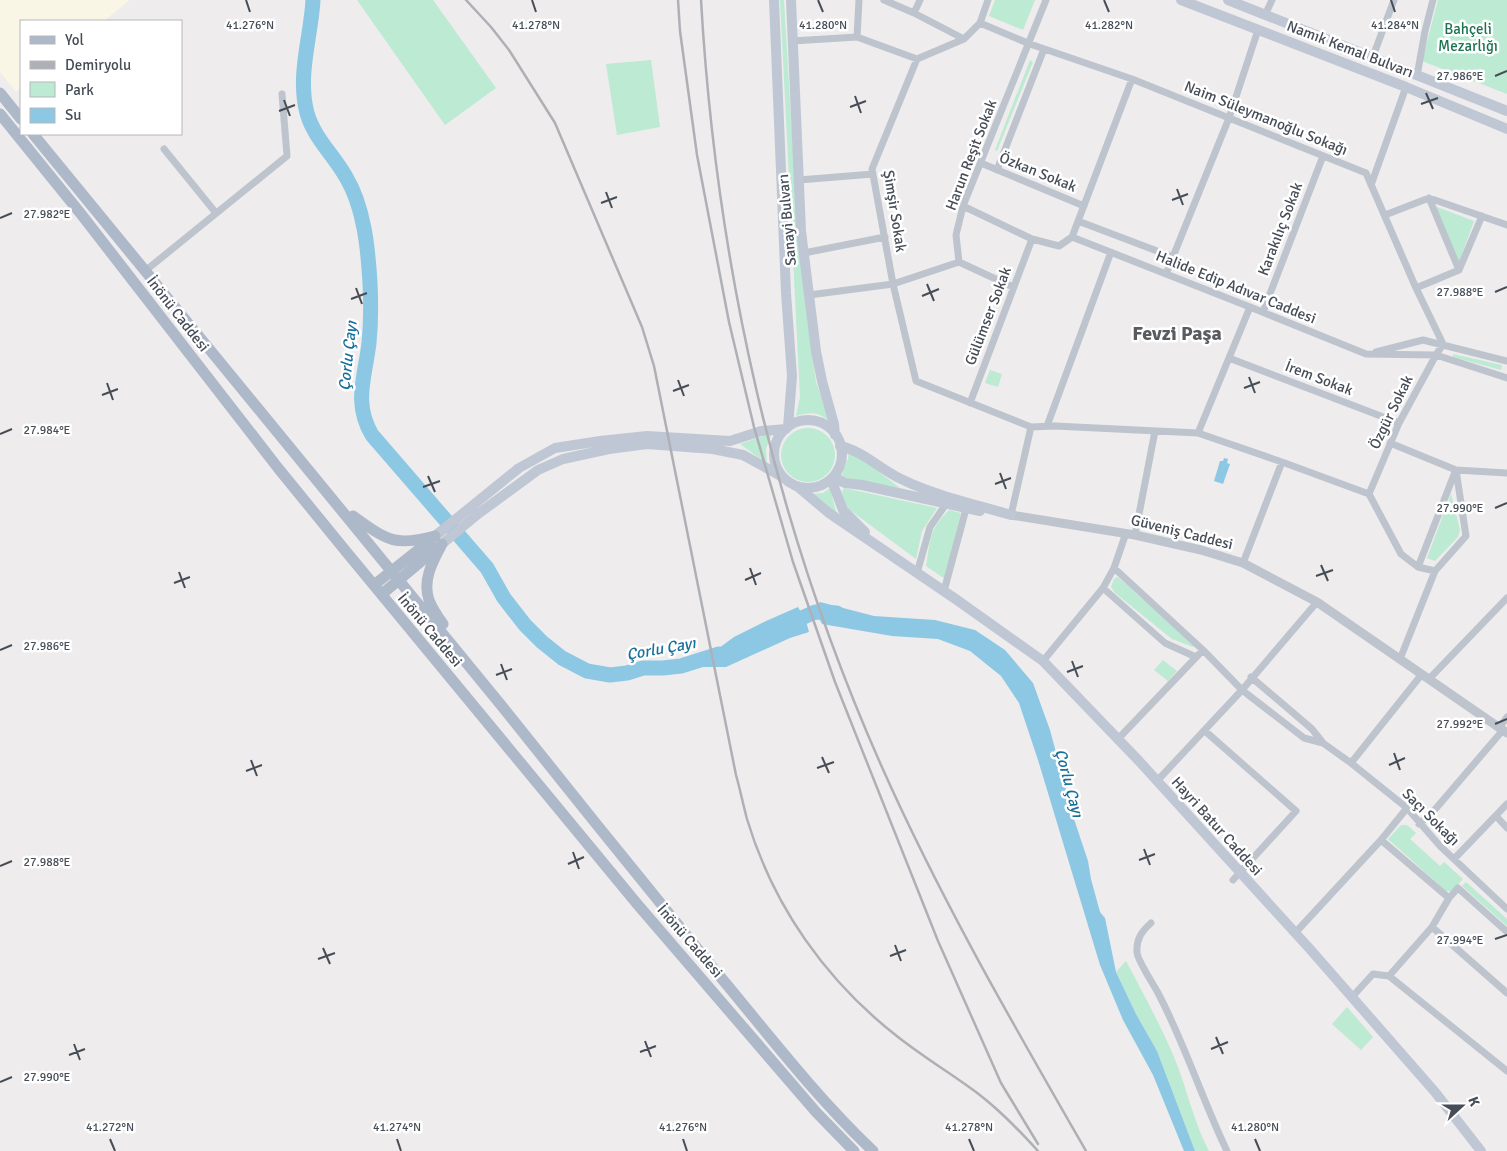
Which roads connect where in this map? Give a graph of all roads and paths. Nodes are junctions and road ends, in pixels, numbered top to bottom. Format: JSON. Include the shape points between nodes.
{"nodes":[{"id":1,"x":774,"y":0,"type":"edge"},
{"id":2,"x":791,"y":0,"type":"edge"},
{"id":3,"x":859,"y":0,"type":"edge"},
{"id":4,"x":884,"y":0,"type":"edge"},
{"id":5,"x":920,"y":0,"type":"edge"},
{"id":6,"x":988,"y":0,"type":"edge"},
{"id":7,"x":1046,"y":0,"type":"edge"},
{"id":8,"x":1180,"y":0,"type":"edge"},
{"id":9,"x":1228,"y":0,"type":"edge"},
{"id":10,"x":1272,"y":0,"type":"edge"},
{"id":11,"x":1394,"y":0,"type":"edge"},
{"id":12,"x":1433,"y":0,"type":"edge"},
{"id":13,"x":914,"y":13,"type":"junction"},
{"id":14,"x":1265,"y":16,"type":"junction"},
{"id":15,"x":980,"y":23,"type":"junction"},
{"id":16,"x":1258,"y":30,"type":"junction"},
{"id":17,"x":857,"y":37,"type":"junction"},
{"id":18,"x":964,"y":39,"type":"junction"},
{"id":19,"x":792,"y":41,"type":"junction"},
{"id":20,"x":1030,"y":44,"type":"junction"},
{"id":21,"x":1044,"y":49,"type":"junction"},
{"id":22,"x":917,"y":59,"type":"junction"},
{"id":23,"x":1372,"y":59,"type":"junction"},
{"id":24,"x":1418,"y":76,"type":"junction"},
{"id":25,"x":1132,"y":79,"type":"junction"},
{"id":26,"x":1406,"y":87,"type":"junction"},
{"id":27,"x":0,"y":93,"type":"edge"},
{"id":28,"x":282,"y":94,"type":"dead end"},
{"id":29,"x":1507,"y":111,"type":"edge"},
{"id":30,"x":0,"y":114,"type":"edge"},
{"id":31,"x":20,"y":118,"type":"edge"},
{"id":32,"x":1229,"y":118,"type":"junction"},
{"id":33,"x":1507,"y":129,"type":"edge"},
{"id":34,"x":34,"y":135,"type":"edge"},
{"id":35,"x":164,"y":149,"type":"dead end"},
{"id":36,"x":1323,"y":156,"type":"junction"},
{"id":37,"x":981,"y":163,"type":"junction"},
{"id":38,"x":997,"y":170,"type":"junction"},
{"id":39,"x":873,"y":174,"type":"junction"},
{"id":40,"x":798,"y":180,"type":"junction"},
{"id":41,"x":1371,"y":185,"type":"junction"},
{"id":42,"x":1430,"y":198,"type":"junction"},
{"id":43,"x":963,"y":206,"type":"junction"},
{"id":44,"x":1084,"y":206,"type":"junction"},
{"id":45,"x":216,"y":213,"type":"junction"},
{"id":46,"x":1385,"y":215,"type":"junction"},
{"id":47,"x":1482,"y":216,"type":"junction"},
{"id":48,"x":1078,"y":221,"type":"junction"},
{"id":49,"x":1507,"y":225,"type":"edge"},
{"id":50,"x":885,"y":237,"type":"junction"},
{"id":51,"x":1072,"y":237,"type":"junction"},
{"id":52,"x":1032,"y":239,"type":"junction"},
{"id":53,"x":1111,"y":252,"type":"junction"},
{"id":54,"x":804,"y":253,"type":"junction"},
{"id":55,"x":1172,"y":257,"type":"junction"},
{"id":56,"x":959,"y":262,"type":"junction"},
{"id":57,"x":1458,"y":270,"type":"junction"},
{"id":58,"x":144,"y":271,"type":"junction"},
{"id":59,"x":1166,"y":274,"type":"junction"},
{"id":60,"x":893,"y":284,"type":"junction"},
{"id":61,"x":1013,"y":287,"type":"junction"},
{"id":62,"x":1416,"y":288,"type":"junction"},
{"id":63,"x":809,"y":295,"type":"junction"},
{"id":64,"x":1250,"y":306,"type":"junction"},
{"id":65,"x":1263,"y":312,"type":"junction"},
{"id":66,"x":1443,"y":344,"type":"junction"},
{"id":67,"x":1366,"y":354,"type":"junction"},
{"id":68,"x":1436,"y":355,"type":"junction"},
{"id":69,"x":1229,"y":358,"type":"junction"},
{"id":70,"x":1507,"y":362,"type":"edge"},
{"id":71,"x":1507,"y":378,"type":"edge"},
{"id":72,"x":970,"y":403,"type":"junction"},
{"id":73,"x":1399,"y":423,"type":"junction"},
{"id":74,"x":1047,"y":426,"type":"junction"},
{"id":75,"x":1031,"y":427,"type":"junction"},
{"id":76,"x":787,"y":428,"type":"junction"},
{"id":77,"x":1155,"y":431,"type":"junction"},
{"id":78,"x":1198,"y":433,"type":"junction"},
{"id":79,"x":835,"y":435,"type":"junction"},
{"id":80,"x":1390,"y":443,"type":"junction"},
{"id":81,"x":840,"y":446,"type":"junction"},
{"id":82,"x":1282,"y":462,"type":"junction"},
{"id":83,"x":1456,"y":470,"type":"junction"},
{"id":84,"x":1507,"y":473,"type":"edge"},
{"id":85,"x":781,"y":476,"type":"junction"},
{"id":86,"x":832,"y":478,"type":"junction"},
{"id":87,"x":798,"y":487,"type":"junction"},
{"id":88,"x":1369,"y":494,"type":"junction"},
{"id":89,"x":946,"y":504,"type":"junction"},
{"id":90,"x":341,"y":508,"type":"junction"},
{"id":91,"x":966,"y":509,"type":"junction"},
{"id":92,"x":476,"y":510,"type":"junction"},
{"id":93,"x":1011,"y":515,"type":"junction"},
{"id":94,"x":1130,"y":534,"type":"junction"},
{"id":95,"x":439,"y":540,"type":"junction"},
{"id":96,"x":896,"y":559,"type":"junction"},
{"id":97,"x":1243,"y":564,"type":"junction"},
{"id":98,"x":1418,"y":567,"type":"junction"},
{"id":99,"x":1114,"y":568,"type":"junction"},
{"id":100,"x":1435,"y":572,"type":"junction"},
{"id":101,"x":917,"y":573,"type":"junction"},
{"id":102,"x":395,"y":575,"type":"junction"},
{"id":103,"x":1103,"y":588,"type":"junction"},
{"id":104,"x":378,"y":590,"type":"junction"},
{"id":105,"x":944,"y":591,"type":"junction"},
{"id":106,"x":1507,"y":598,"type":"edge"},
{"id":107,"x":1317,"y":602,"type":"junction"},
{"id":108,"x":457,"y":650,"type":"junction"},
{"id":109,"x":1203,"y":650,"type":"junction"},
{"id":110,"x":1196,"y":657,"type":"junction"},
{"id":111,"x":1400,"y":659,"type":"junction"},
{"id":112,"x":1043,"y":661,"type":"junction"},
{"id":113,"x":1251,"y":677,"type":"junction"},
{"id":114,"x":1426,"y":677,"type":"junction"},
{"id":115,"x":1242,"y":690,"type":"junction"},
{"id":116,"x":1507,"y":718,"type":"edge"},
{"id":117,"x":1205,"y":731,"type":"junction"},
{"id":118,"x":1503,"y":731,"type":"edge"},
{"id":119,"x":1117,"y":740,"type":"junction"},
{"id":120,"x":1323,"y":743,"type":"junction"},
{"id":121,"x":1351,"y":763,"type":"junction"},
{"id":122,"x":1157,"y":781,"type":"junction"},
{"id":123,"x":1507,"y":804,"type":"edge"},
{"id":124,"x":1407,"y":808,"type":"junction"},
{"id":125,"x":1496,"y":816,"type":"junction"},
{"id":126,"x":1419,"y":824,"type":"junction"},
{"id":127,"x":1507,"y":828,"type":"edge"},
{"id":128,"x":1381,"y":840,"type":"junction"},
{"id":129,"x":1454,"y":859,"type":"junction"},
{"id":130,"x":1236,"y":876,"type":"junction"},
{"id":131,"x":1449,"y":898,"type":"junction"},
{"id":132,"x":1507,"y":909,"type":"edge"},
{"id":133,"x":1151,"y":922,"type":"dead end"},
{"id":134,"x":1432,"y":927,"type":"junction"},
{"id":135,"x":1507,"y":932,"type":"edge"},
{"id":136,"x":1295,"y":933,"type":"junction"},
{"id":137,"x":1389,"y":976,"type":"junction"},
{"id":138,"x":1507,"y":993,"type":"edge"},
{"id":139,"x":1352,"y":998,"type":"junction"},
{"id":140,"x":1507,"y":1060,"type":"edge"},
{"id":141,"x":1504,"y":1069,"type":"edge"},
{"id":142,"x":854,"y":1151,"type":"edge"},
{"id":143,"x":873,"y":1151,"type":"edge"},
{"id":144,"x":1227,"y":1151,"type":"edge"},
{"id":145,"x":1481,"y":1151,"type":"edge"}],
"edges":[{"from":1,"to":76,"type":"main road","name":"Sanayi Bulvarı","via":[[792,376]]},
{"from":2,"to":19,"type":"main road","name":"Sanayi Bulvarı"},
{"from":3,"to":17,"type":"street"},
{"from":4,"to":13,"type":"street"},
{"from":5,"to":13,"type":"street"},
{"from":6,"to":15,"type":"street"},
{"from":7,"to":20,"type":"street","name":"Harun Reşit Sokak"},
{"from":8,"to":16,"type":"main road","name":"Namık Kemal Bulvarı"},
{"from":9,"to":14,"type":"main road","name":"Namık Kemal Bulvarı"},
{"from":10,"to":14,"type":"street"},
{"from":11,"to":23,"type":"street"},
{"from":12,"to":24,"type":"street"},
{"from":13,"to":18,"type":"street"},
{"from":14,"to":23,"type":"main road","name":"Namık Kemal Bulvarı"},
{"from":15,"to":18,"type":"street"},
{"from":15,"to":20,"type":"street","name":"Naim Süleymanoğlu Sokağı"},
{"from":16,"to":26,"type":"main road","name":"Namık Kemal Bulvarı"},
{"from":16,"to":32,"type":"street"},
{"from":17,"to":19,"type":"street"},
{"from":17,"to":22,"type":"street"},
{"from":18,"to":22,"type":"street"},
{"from":19,"to":40,"type":"main road","name":"Sanayi Bulvarı"},
{"from":20,"to":21,"type":"street","name":"Naim Süleymanoğlu Sokağı"},
{"from":20,"to":37,"type":"street","name":"Harun Reşit Sokak"},
{"from":21,"to":25,"type":"street","name":"Naim Süleymanoğlu Sokağı"},
{"from":21,"to":38,"type":"street","name":"Harun Reşit Sokak"},
{"from":22,"to":39,"type":"street","name":"Şimşir Sokak","via":[[872,169]]},
{"from":23,"to":24,"type":"main road","name":"Namık Kemal Bulvarı"},
{"from":24,"to":29,"type":"main road","name":"Namık Kemal Bulvarı"},
{"from":25,"to":32,"type":"street","name":"Naim Süleymanoğlu Sokağı"},
{"from":25,"to":44,"type":"street"},
{"from":26,"to":33,"type":"main road","name":"Namık Kemal Bulvarı"},
{"from":26,"to":41,"type":"street"},
{"from":27,"to":31,"type":"main road"},
{"from":28,"to":45,"type":"street","via":[[287,156]]},
{"from":30,"to":104,"type":"main road","name":"İnönü Caddesi"},
{"from":32,"to":36,"type":"street","name":"Naim Süleymanoğlu Sokağı"},
{"from":32,"to":55,"type":"street"},
{"from":34,"to":58,"type":"main road","name":"İnönü Caddesi"},
{"from":35,"to":45,"type":"street"},
{"from":36,"to":41,"type":"street","name":"Naim Süleymanoğlu Sokağı","via":[[1366,173]]},
{"from":36,"to":65,"type":"street","name":"Karakılıç Sokak"},
{"from":37,"to":38,"type":"street","name":"Özkan Sokak"},
{"from":37,"to":43,"type":"street","name":"Harun Reşit Sokak"},
{"from":38,"to":44,"type":"street","name":"Özkan Sokak"},
{"from":39,"to":40,"type":"street"},
{"from":39,"to":50,"type":"street","name":"Şimşir Sokak"},
{"from":40,"to":54,"type":"main road","name":"Sanayi Bulvarı"},
{"from":41,"to":46,"type":"street","name":"Naim Süleymanoğlu Sokağı"},
{"from":42,"to":46,"type":"street"},
{"from":42,"to":47,"type":"street"},
{"from":42,"to":57,"type":"street"},
{"from":43,"to":52,"type":"street"},
{"from":43,"to":56,"type":"street","name":"Harun Reşit Sokak","via":[[956,235]]},
{"from":44,"to":48,"type":"street"},
{"from":45,"to":58,"type":"street"},
{"from":46,"to":62,"type":"street","name":"Naim Süleymanoğlu Sokağı"},
{"from":47,"to":49,"type":"street"},
{"from":47,"to":57,"type":"street"},
{"from":48,"to":51,"type":"street"},
{"from":48,"to":55,"type":"street","name":"Halide Edip Adıvar Caddesi"},
{"from":50,"to":54,"type":"street"},
{"from":50,"to":60,"type":"street","name":"Şimşir Sokak"},
{"from":51,"to":52,"type":"street","via":[[1058,246]]},
{"from":51,"to":53,"type":"street","name":"Halide Edip Adıvar Caddesi"},
{"from":52,"to":61,"type":"street","name":"Gülümser Sokak"},
{"from":53,"to":59,"type":"street","name":"Halide Edip Adıvar Caddesi"},
{"from":53,"to":74,"type":"street"},
{"from":54,"to":63,"type":"main road","name":"Sanayi Bulvarı"},
{"from":55,"to":59,"type":"street"},
{"from":56,"to":60,"type":"street"},
{"from":56,"to":61,"type":"street"},
{"from":57,"to":62,"type":"street"},
{"from":58,"to":90,"type":"main road","name":"İnönü Caddesi"},
{"from":59,"to":64,"type":"street","name":"Halide Edip Adıvar Caddesi"},
{"from":60,"to":63,"type":"street"},
{"from":60,"to":72,"type":"street","name":"Şimşir Sokak","via":[[916,381]]},
{"from":61,"to":72,"type":"street","name":"Gülümser Sokak"},
{"from":62,"to":66,"type":"street","name":"Naim Süleymanoğlu Sokağı"},
{"from":63,"to":79,"type":"main road","name":"Sanayi Bulvarı","via":[[818,359]]},
{"from":64,"to":65,"type":"street","name":"Halide Edip Adıvar Caddesi"},
{"from":64,"to":69,"type":"street"},
{"from":65,"to":67,"type":"street","name":"Halide Edip Adıvar Caddesi"},
{"from":66,"to":67,"type":"street","via":[[1422,340]]},
{"from":66,"to":68,"type":"street","name":"Özgür Sokak"},
{"from":66,"to":70,"type":"street"},
{"from":67,"to":68,"type":"street","name":"Halide Edip Adıvar Caddesi"},
{"from":68,"to":71,"type":"street","name":"Halide Edip Adıvar Caddesi"},
{"from":68,"to":73,"type":"street","name":"Özgür Sokak"},
{"from":69,"to":73,"type":"street","name":"İrem Sokak"},
{"from":69,"to":78,"type":"street"},
{"from":72,"to":75,"type":"street"},
{"from":73,"to":80,"type":"street","name":"Özgür Sokak"},
{"from":74,"to":75,"type":"street"},
{"from":74,"to":77,"type":"street"},
{"from":75,"to":93,"type":"street"},
{"from":76,"to":79,"type":"main road","via":[[809,420],[829,428]]},
{"from":76,"to":85,"type":"main road","via":[[775,444],[776,466]]},
{"from":76,"to":92,"type":"main road","via":[[761,431],[730,441],[647,436],[555,448],[519,468]]},
{"from":77,"to":78,"type":"street"},
{"from":77,"to":94,"type":"street"},
{"from":78,"to":82,"type":"street"},
{"from":79,"to":81,"type":"main road"},
{"from":80,"to":83,"type":"street"},
{"from":80,"to":88,"type":"street","name":"Özgür Sokak"},
{"from":81,"to":86,"type":"main road","via":[[840,466]]},
{"from":81,"to":93,"type":"main road","name":"Güveniş Caddesi","via":[[852,448],[898,478],[922,488]]},
{"from":82,"to":88,"type":"street"},
{"from":82,"to":97,"type":"street"},
{"from":83,"to":84,"type":"street"},
{"from":83,"to":98,"type":"street"},
{"from":83,"to":100,"type":"street","via":[[1466,536]]},
{"from":85,"to":87,"type":"main road"},
{"from":85,"to":92,"type":"main road","via":[[743,455],[647,444],[563,458],[538,470]]},
{"from":86,"to":87,"type":"main road","via":[[819,487]]},
{"from":86,"to":89,"type":"main road","name":"Güveniş Caddesi"},
{"from":86,"to":96,"type":"main road","name":"Hayri Batur Caddesi","via":[[844,510]]},
{"from":87,"to":96,"type":"main road","name":"Hayri Batur Caddesi","via":[[828,513]]},
{"from":88,"to":98,"type":"street","via":[[1401,554]]},
{"from":89,"to":91,"type":"main road","name":"Güveniş Caddesi"},
{"from":89,"to":101,"type":"street","via":[[930,527]]},
{"from":90,"to":95,"type":"main road","via":[[383,537],[398,542]]},
{"from":90,"to":102,"type":"main road","name":"İnönü Caddesi"},
{"from":91,"to":93,"type":"main road","name":"Güveniş Caddesi"},
{"from":91,"to":105,"type":"street"},
{"from":92,"to":95,"type":"main road"},
{"from":93,"to":94,"type":"street","name":"Güveniş Caddesi"},
{"from":94,"to":97,"type":"street","name":"Güveniş Caddesi","via":[[1201,550]]},
{"from":94,"to":99,"type":"street"},
{"from":95,"to":102,"type":"main road"},
{"from":95,"to":108,"type":"main road","via":[[427,580],[429,599]]},
{"from":96,"to":101,"type":"main road","name":"Hayri Batur Caddesi"},
{"from":97,"to":107,"type":"street","name":"Güveniş Caddesi"},
{"from":98,"to":100,"type":"street"},
{"from":99,"to":103,"type":"street"},
{"from":99,"to":109,"type":"street"},
{"from":100,"to":111,"type":"street"},
{"from":101,"to":105,"type":"main road","name":"Hayri Batur Caddesi"},
{"from":102,"to":104,"type":"main road"},
{"from":102,"to":108,"type":"main road","name":"İnönü Caddesi"},
{"from":103,"to":110,"type":"street","via":[[1165,643]]},
{"from":103,"to":112,"type":"street"},
{"from":104,"to":142,"type":"main road","name":"İnönü Caddesi","via":[[638,904],[816,1112]]},
{"from":105,"to":112,"type":"main road","name":"Hayri Batur Caddesi"},
{"from":106,"to":114,"type":"street"},
{"from":107,"to":111,"type":"street","name":"Güveniş Caddesi"},
{"from":107,"to":113,"type":"street"},
{"from":108,"to":143,"type":"main road","name":"İnönü Caddesi","via":[[825,1103]]},
{"from":109,"to":110,"type":"street"},
{"from":109,"to":115,"type":"street"},
{"from":110,"to":119,"type":"street"},
{"from":111,"to":114,"type":"street","name":"Güveniş Caddesi"},
{"from":112,"to":119,"type":"main road","name":"Hayri Batur Caddesi"},
{"from":113,"to":115,"type":"street"},
{"from":113,"to":120,"type":"street","via":[[1312,729]]},
{"from":114,"to":118,"type":"street","name":"Güveniş Caddesi"},
{"from":114,"to":121,"type":"street"},
{"from":115,"to":117,"type":"street"},
{"from":115,"to":120,"type":"street","via":[[1304,738]]},
{"from":116,"to":118,"type":"street"},
{"from":117,"to":122,"type":"street"},
{"from":117,"to":130,"type":"street","via":[[1296,812]]},
{"from":118,"to":126,"type":"street"},
{"from":119,"to":122,"type":"main road","name":"Hayri Batur Caddesi"},
{"from":120,"to":121,"type":"street","name":"Saçı Sokağı"},
{"from":121,"to":124,"type":"street","name":"Saçı Sokağı"},
{"from":122,"to":130,"type":"main road","name":"Hayri Batur Caddesi"},
{"from":123,"to":125,"type":"street"},
{"from":124,"to":126,"type":"street","name":"Saçı Sokağı"},
{"from":124,"to":128,"type":"street"},
{"from":125,"to":127,"type":"street"},
{"from":125,"to":129,"type":"street"},
{"from":126,"to":129,"type":"street","name":"Saçı Sokağı"},
{"from":128,"to":131,"type":"street"},
{"from":128,"to":136,"type":"street"},
{"from":129,"to":132,"type":"street","name":"Saçı Sokağı"},
{"from":130,"to":136,"type":"main road","name":"Hayri Batur Caddesi"},
{"from":131,"to":134,"type":"street"},
{"from":131,"to":135,"type":"street","via":[[1458,888]]},
{"from":133,"to":144,"type":"street","via":[[1140,934],[1137,954],[1187,1053]]},
{"from":134,"to":137,"type":"street"},
{"from":134,"to":138,"type":"street"},
{"from":136,"to":139,"type":"main road","name":"Hayri Batur Caddesi"},
{"from":137,"to":139,"type":"street","via":[[1374,974]]},
{"from":137,"to":141,"type":"street"},
{"from":139,"to":145,"type":"main road","name":"Hayri Batur Caddesi","via":[[1435,1092]]},
{"from":140,"to":141,"type":"street"}]}
